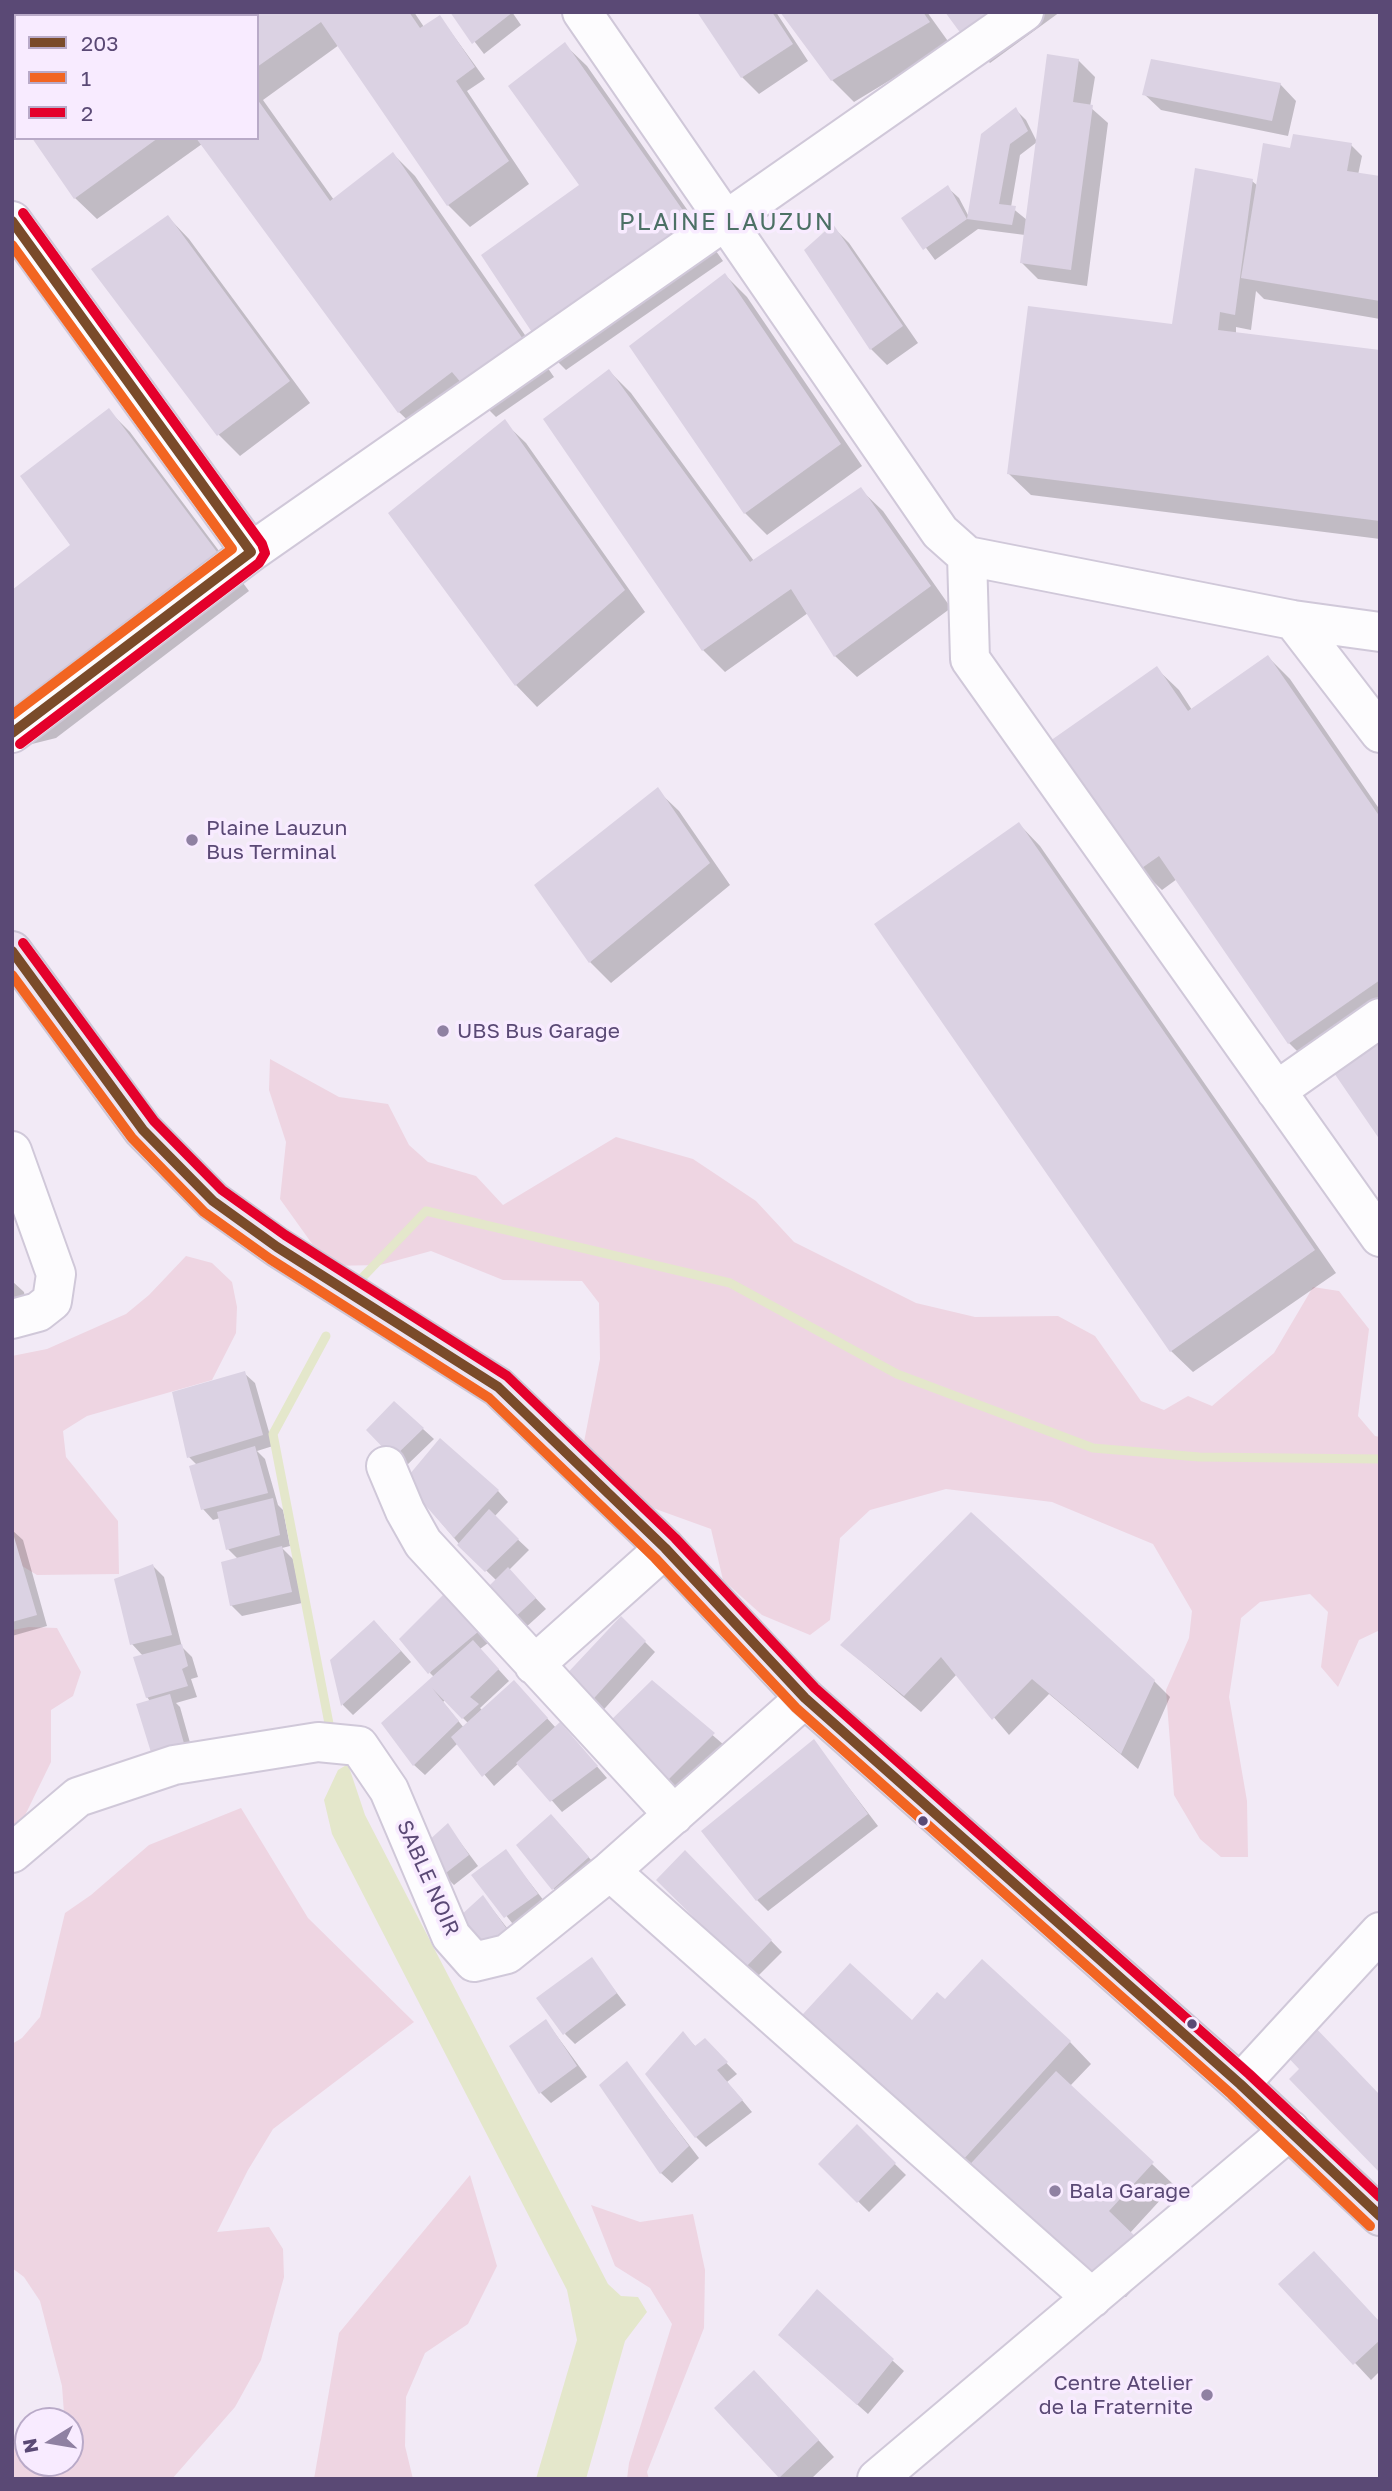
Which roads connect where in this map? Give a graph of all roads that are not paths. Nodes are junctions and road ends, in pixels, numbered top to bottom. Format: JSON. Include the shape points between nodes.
{"nodes":[{"id":1,"x":582,"y":12,"type":"edge"},
{"id":2,"x":1024,"y":12,"type":"edge"},
{"id":3,"x":12,"y":221,"type":"edge"},
{"id":4,"x":727,"y":222,"type":"junction"},
{"id":5,"x":251,"y":552,"type":"junction"},
{"id":6,"x":967,"y":556,"type":"junction"},
{"id":7,"x":1293,"y":620,"type":"junction"},
{"id":8,"x":1380,"y":632,"type":"edge"},
{"id":9,"x":12,"y":733,"type":"edge"},
{"id":10,"x":1380,"y":733,"type":"edge"},
{"id":11,"x":12,"y":951,"type":"edge"},
{"id":12,"x":1380,"y":1018,"type":"edge"},
{"id":13,"x":1276,"y":1091,"type":"junction"},
{"id":14,"x":12,"y":1151,"type":"edge"},
{"id":15,"x":1380,"y":1237,"type":"edge"},
{"id":16,"x":12,"y":1319,"type":"edge"},
{"id":17,"x":386,"y":1466,"type":"dead end"},
{"id":18,"x":665,"y":1548,"type":"junction"},
{"id":19,"x":534,"y":1665,"type":"junction"},
{"id":20,"x":805,"y":1698,"type":"junction"},
{"id":21,"x":674,"y":1815,"type":"junction"},
{"id":22,"x":12,"y":1853,"type":"edge"},
{"id":23,"x":610,"y":1871,"type":"junction"},
{"id":24,"x":1380,"y":1932,"type":"edge"},
{"id":25,"x":1240,"y":2084,"type":"junction"},
{"id":26,"x":1290,"y":2130,"type":"junction"},
{"id":27,"x":1380,"y":2216,"type":"edge"},
{"id":28,"x":1092,"y":2298,"type":"junction"},
{"id":29,"x":877,"y":2479,"type":"edge"}],
"edges":[{"from":1,"to":4,"type":"street"},
{"from":2,"to":4,"type":"street"},
{"from":3,"to":5,"type":"street"},
{"from":4,"to":5,"type":"street"},
{"from":4,"to":6,"type":"street","via":[[940,532]]},
{"from":5,"to":9,"type":"street"},
{"from":6,"to":7,"type":"street"},
{"from":6,"to":13,"type":"street","via":[[970,659]]},
{"from":7,"to":8,"type":"street"},
{"from":7,"to":10,"type":"street"},
{"from":11,"to":18,"type":"main road","via":[[143,1130],[213,1201],[277,1247],[498,1387]]},
{"from":12,"to":13,"type":"street"},
{"from":13,"to":15,"type":"street"},
{"from":14,"to":16,"type":"street","via":[[56,1274],[52,1301],[38,1312]]},
{"from":17,"to":19,"type":"street","via":[[423,1543]]},
{"from":18,"to":19,"type":"street"},
{"from":18,"to":20,"type":"main road"},
{"from":19,"to":21,"type":"street"},
{"from":20,"to":21,"type":"street","name":"SABLE NOIR"},
{"from":20,"to":25,"type":"main road"},
{"from":21,"to":23,"type":"street","name":"SABLE NOIR"},
{"from":22,"to":23,"type":"street","name":"SABLE NOIR","via":[[78,1797],[174,1765],[318,1742],[359,1746],[389,1790],[451,1936],[474,1962],[507,1954]]},
{"from":23,"to":28,"type":"street"},
{"from":24,"to":25,"type":"street"},
{"from":25,"to":26,"type":"main road"},
{"from":26,"to":27,"type":"main road"},
{"from":26,"to":28,"type":"street"},
{"from":28,"to":29,"type":"street"}]}
